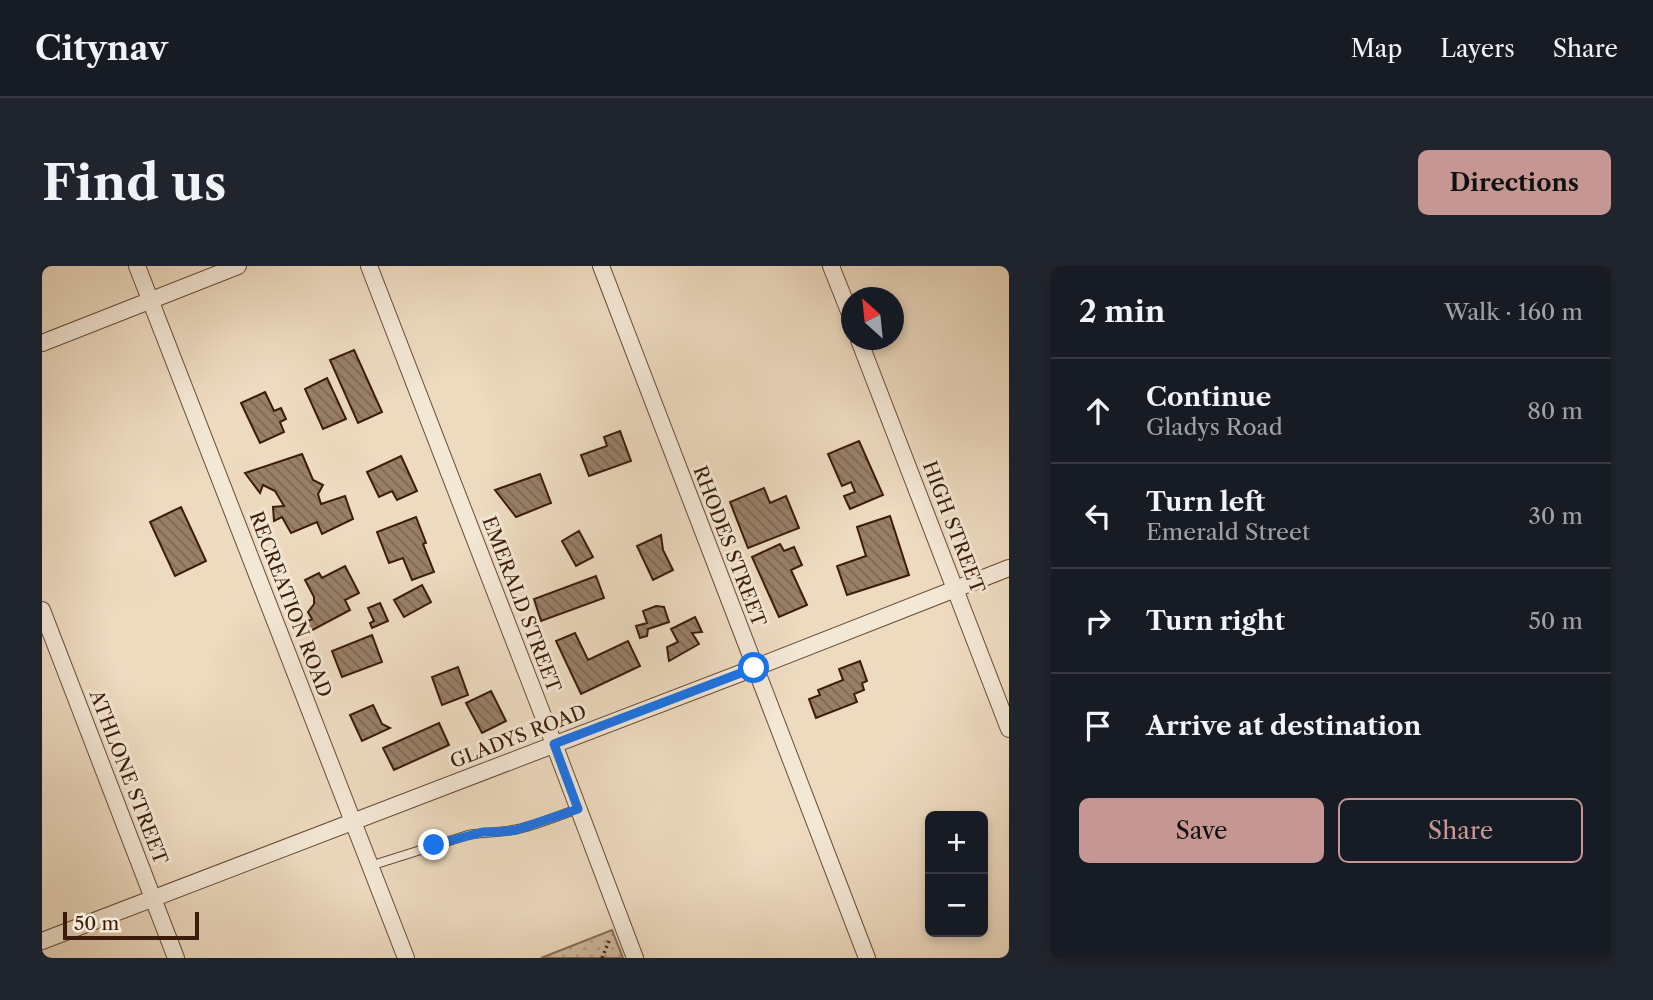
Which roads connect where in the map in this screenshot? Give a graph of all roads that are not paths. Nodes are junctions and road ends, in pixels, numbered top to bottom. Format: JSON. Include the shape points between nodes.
{"nodes":[{"id":1,"x":137,"y":266,"type":"edge"},
{"id":2,"x":238,"y":266,"type":"edge"},
{"id":3,"x":369,"y":266,"type":"edge"},
{"id":4,"x":601,"y":266,"type":"edge"},
{"id":5,"x":831,"y":266,"type":"edge"},
{"id":6,"x":841,"y":291,"type":"edge"},
{"id":7,"x":150,"y":300,"type":"junction"},
{"id":8,"x":42,"y":343,"type":"edge"},
{"id":9,"x":863,"y":350,"type":"edge"},
{"id":10,"x":1009,"y":568,"type":"edge"},
{"id":11,"x":955,"y":588,"type":"junction"},
{"id":12,"x":42,"y":610,"type":"edge"},
{"id":13,"x":754,"y":668,"type":"junction"},
{"id":14,"x":1009,"y":729,"type":"edge"},
{"id":15,"x":554,"y":744,"type":"junction"},
{"id":16,"x":578,"y":809,"type":"junction"},
{"id":17,"x":354,"y":822,"type":"junction"},
{"id":18,"x":370,"y":866,"type":"junction"},
{"id":19,"x":153,"y":898,"type":"junction"},
{"id":20,"x":42,"y":941,"type":"edge"},
{"id":21,"x":176,"y":958,"type":"edge"},
{"id":22,"x":406,"y":958,"type":"edge"},
{"id":23,"x":635,"y":958,"type":"edge"},
{"id":24,"x":867,"y":958,"type":"edge"}],
"edges":[{"from":1,"to":7,"type":"street","name":"RECREATION ROAD"},
{"from":2,"to":7,"type":"street"},
{"from":3,"to":15,"type":"street","name":"EMERALD STREET"},
{"from":4,"to":13,"type":"street","name":"RHODES STREET"},
{"from":5,"to":6,"type":"street"},
{"from":7,"to":8,"type":"street"},
{"from":7,"to":17,"type":"street","name":"RECREATION ROAD"},
{"from":9,"to":11,"type":"street","name":"HIGH STREET"},
{"from":10,"to":11,"type":"street","name":"GLADYS ROAD"},
{"from":11,"to":13,"type":"street","name":"GLADYS ROAD"},
{"from":11,"to":14,"type":"street","name":"HIGH STREET"},
{"from":12,"to":19,"type":"street","name":"ATHLONE STREET"},
{"from":13,"to":15,"type":"street","name":"GLADYS ROAD"},
{"from":13,"to":24,"type":"street","name":"RHODES STREET"},
{"from":15,"to":16,"type":"street","name":"EMERALD STREET"},
{"from":15,"to":17,"type":"street","name":"GLADYS ROAD"},
{"from":16,"to":18,"type":"lane","via":[[516,830],[468,835]]},
{"from":16,"to":23,"type":"street","name":"EMERALD STREET"},
{"from":17,"to":18,"type":"street","name":"RECREATION ROAD"},
{"from":17,"to":19,"type":"street","name":"GLADYS ROAD"},
{"from":18,"to":22,"type":"street","name":"RECREATION ROAD"},
{"from":19,"to":20,"type":"street","name":"GLADYS ROAD"},
{"from":19,"to":21,"type":"street","name":"ATHLONE STREET"}]}
